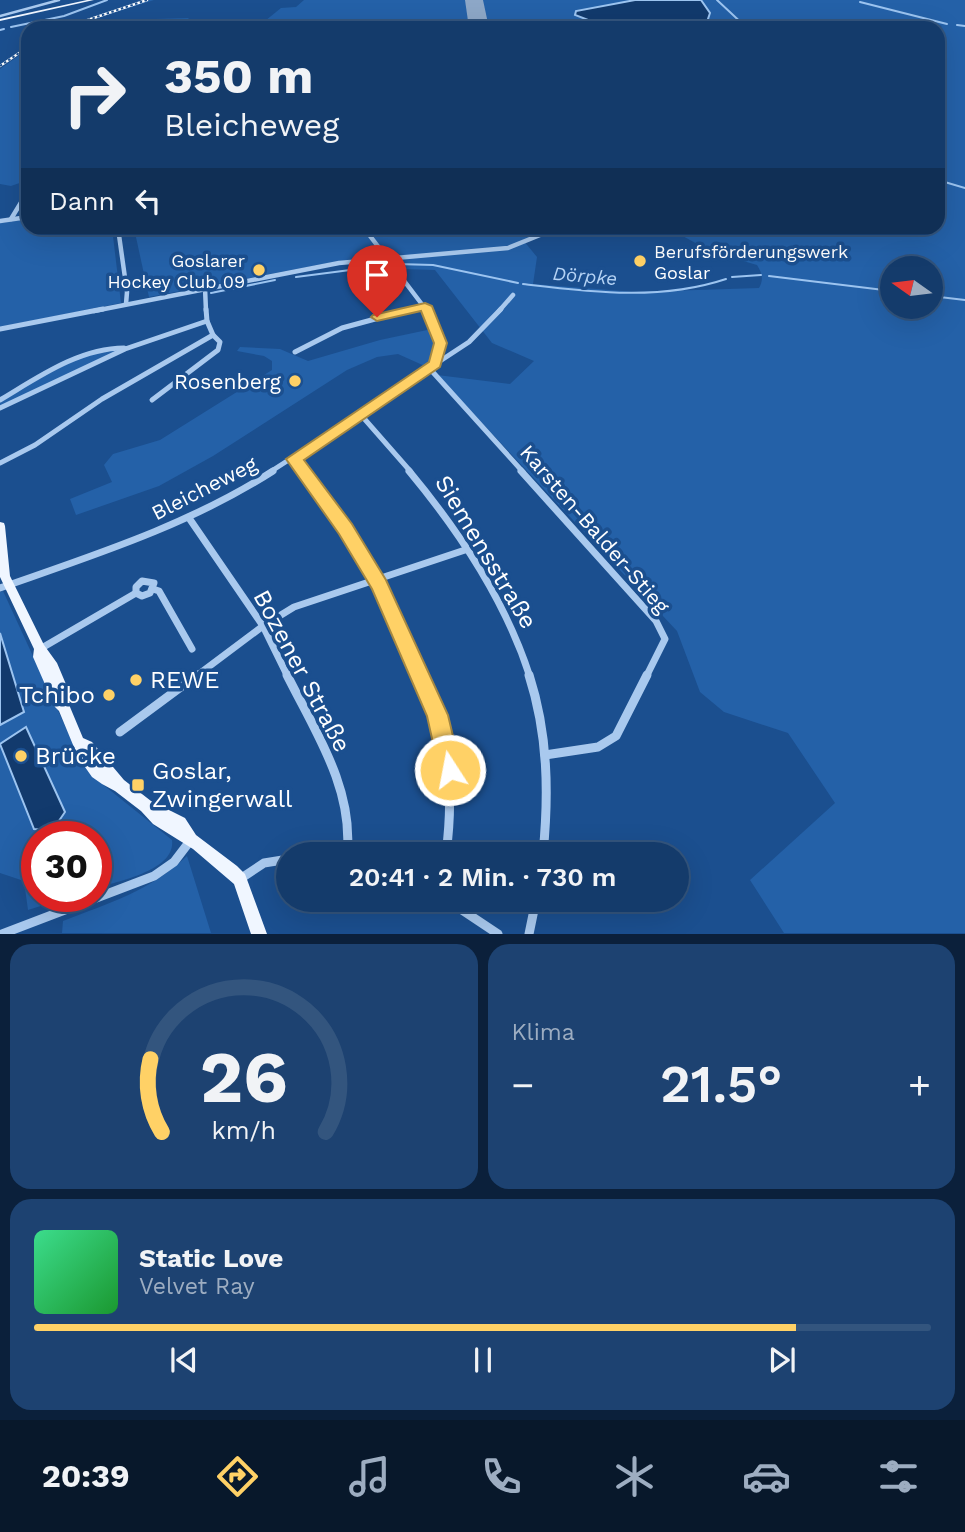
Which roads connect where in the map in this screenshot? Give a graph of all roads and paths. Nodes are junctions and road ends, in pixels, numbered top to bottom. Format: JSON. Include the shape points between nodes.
{"nodes":[{"id":1,"x":29,"y":0,"type":"edge"},
{"id":2,"x":59,"y":0,"type":"edge"},
{"id":3,"x":92,"y":0,"type":"edge"},
{"id":4,"x":42,"y":5,"type":"junction"},
{"id":5,"x":1,"y":17,"type":"edge"},
{"id":6,"x":21,"y":203,"type":"edge"},
{"id":7,"x":21,"y":218,"type":"edge"},
{"id":8,"x":11,"y":219,"type":"junction"},
{"id":9,"x":0,"y":221,"type":"edge"},
{"id":10,"x":119,"y":235,"type":"edge"},
{"id":11,"x":369,"y":235,"type":"edge"},
{"id":12,"x":540,"y":235,"type":"edge"},
{"id":13,"x":386,"y":257,"type":"junction"},
{"id":14,"x":205,"y":288,"type":"junction"},
{"id":15,"x":513,"y":295,"type":"dead end"},
{"id":16,"x":126,"y":304,"type":"junction"},
{"id":17,"x":425,"y":306,"type":"junction"},
{"id":18,"x":207,"y":321,"type":"junction"},
{"id":19,"x":0,"y":329,"type":"edge"},
{"id":20,"x":213,"y":335,"type":"junction"},
{"id":21,"x":125,"y":349,"type":"junction"},
{"id":22,"x":295,"y":352,"type":"dead end"},
{"id":23,"x":433,"y":366,"type":"junction"},
{"id":24,"x":0,"y":400,"type":"edge"},
{"id":25,"x":152,"y":400,"type":"dead end"},
{"id":26,"x":0,"y":408,"type":"edge"},
{"id":27,"x":361,"y":415,"type":"junction"},
{"id":28,"x":294,"y":459,"type":"junction"},
{"id":29,"x":0,"y":463,"type":"edge"},
{"id":30,"x":189,"y":518,"type":"junction"},
{"id":31,"x":0,"y":526,"type":"edge"},
{"id":32,"x":465,"y":550,"type":"junction"},
{"id":33,"x":376,"y":579,"type":"junction"},
{"id":34,"x":8,"y":586,"type":"edge"},
{"id":35,"x":153,"y":589,"type":"junction"},
{"id":36,"x":136,"y":593,"type":"junction"},
{"id":37,"x":262,"y":626,"type":"junction"},
{"id":38,"x":40,"y":649,"type":"junction"},
{"id":39,"x":192,"y":649,"type":"dead end"},
{"id":40,"x":120,"y":732,"type":"dead end"},
{"id":41,"x":545,"y":755,"type":"junction"},
{"id":42,"x":191,"y":839,"type":"junction"},
{"id":43,"x":348,"y":842,"type":"edge"},
{"id":44,"x":447,"y":842,"type":"edge"},
{"id":45,"x":544,"y":842,"type":"edge"},
{"id":46,"x":276,"y":861,"type":"edge"},
{"id":47,"x":240,"y":879,"type":"junction"},
{"id":48,"x":466,"y":912,"type":"edge"},
{"id":49,"x":533,"y":912,"type":"edge"},
{"id":50,"x":2,"y":933,"type":"edge"},
{"id":51,"x":259,"y":933,"type":"edge"},
{"id":52,"x":498,"y":933,"type":"edge"},
{"id":53,"x":529,"y":933,"type":"edge"}],
"edges":[{"from":1,"to":4,"type":"street"},
{"from":2,"to":4,"type":"street"},
{"from":3,"to":5,"type":"main road"},
{"from":4,"to":5,"type":"street"},
{"from":6,"to":8,"type":"street"},
{"from":7,"to":8,"type":"street"},
{"from":8,"to":9,"type":"street"},
{"from":10,"to":16,"type":"street"},
{"from":11,"to":13,"type":"street"},
{"from":12,"to":13,"type":"street","via":[[508,248]]},
{"from":13,"to":14,"type":"street"},
{"from":13,"to":17,"type":"street"},
{"from":14,"to":16,"type":"street"},
{"from":14,"to":18,"type":"street"},
{"from":15,"to":23,"type":"street","name":"Bleicheweg","via":[[461,348]]},
{"from":16,"to":19,"type":"street"},
{"from":17,"to":22,"type":"street","via":[[343,326]]},
{"from":17,"to":23,"type":"street","via":[[440,343]]},
{"from":18,"to":20,"type":"street"},
{"from":18,"to":21,"type":"street"},
{"from":20,"to":25,"type":"street","via":[[220,342],[218,350]]},
{"from":20,"to":29,"type":"street"},
{"from":21,"to":24,"type":"street","via":[[114,347],[84,355]]},
{"from":21,"to":26,"type":"street"},
{"from":23,"to":27,"type":"street","name":"Bleicheweg"},
{"from":23,"to":41,"type":"street","name":"Karsten-Balder-Stieg","via":[[656,621],[666,639],[616,736],[598,747]]},
{"from":27,"to":28,"type":"street","name":"Bleicheweg"},
{"from":27,"to":32,"type":"street","name":"Siemensstraße","via":[[407,465]]},
{"from":28,"to":30,"type":"street","name":"Bleicheweg"},
{"from":28,"to":33,"type":"street"},
{"from":30,"to":34,"type":"street","name":"Bleicheweg"},
{"from":30,"to":37,"type":"street","name":"Bozener Straße"},
{"from":31,"to":34,"type":"main road"},
{"from":32,"to":33,"type":"street"},
{"from":32,"to":41,"type":"street","name":"Siemensstraße","via":[[520,650],[537,699]]},
{"from":33,"to":37,"type":"street","via":[[294,607]]},
{"from":33,"to":44,"type":"street","via":[[438,715],[451,793]]},
{"from":34,"to":38,"type":"main road"},
{"from":35,"to":36,"type":"street","via":[[145,596]]},
{"from":35,"to":36,"type":"street","via":[[154,583],[145,581],[136,587]]},
{"from":35,"to":39,"type":"street","via":[[159,591]]},
{"from":36,"to":38,"type":"street"},
{"from":37,"to":40,"type":"street"},
{"from":37,"to":43,"type":"street","name":"Bozener Straße","via":[[344,797]]},
{"from":38,"to":42,"type":"main road","via":[[39,657],[81,744],[119,785],[173,831]]},
{"from":41,"to":45,"type":"street","name":"Siemensstraße"},
{"from":42,"to":47,"type":"main road"},
{"from":42,"to":50,"type":"street","via":[[174,862],[154,876]]},
{"from":46,"to":47,"type":"street","via":[[264,863]]},
{"from":47,"to":51,"type":"main road"},
{"from":48,"to":52,"type":"street"},
{"from":49,"to":53,"type":"street"}]}
